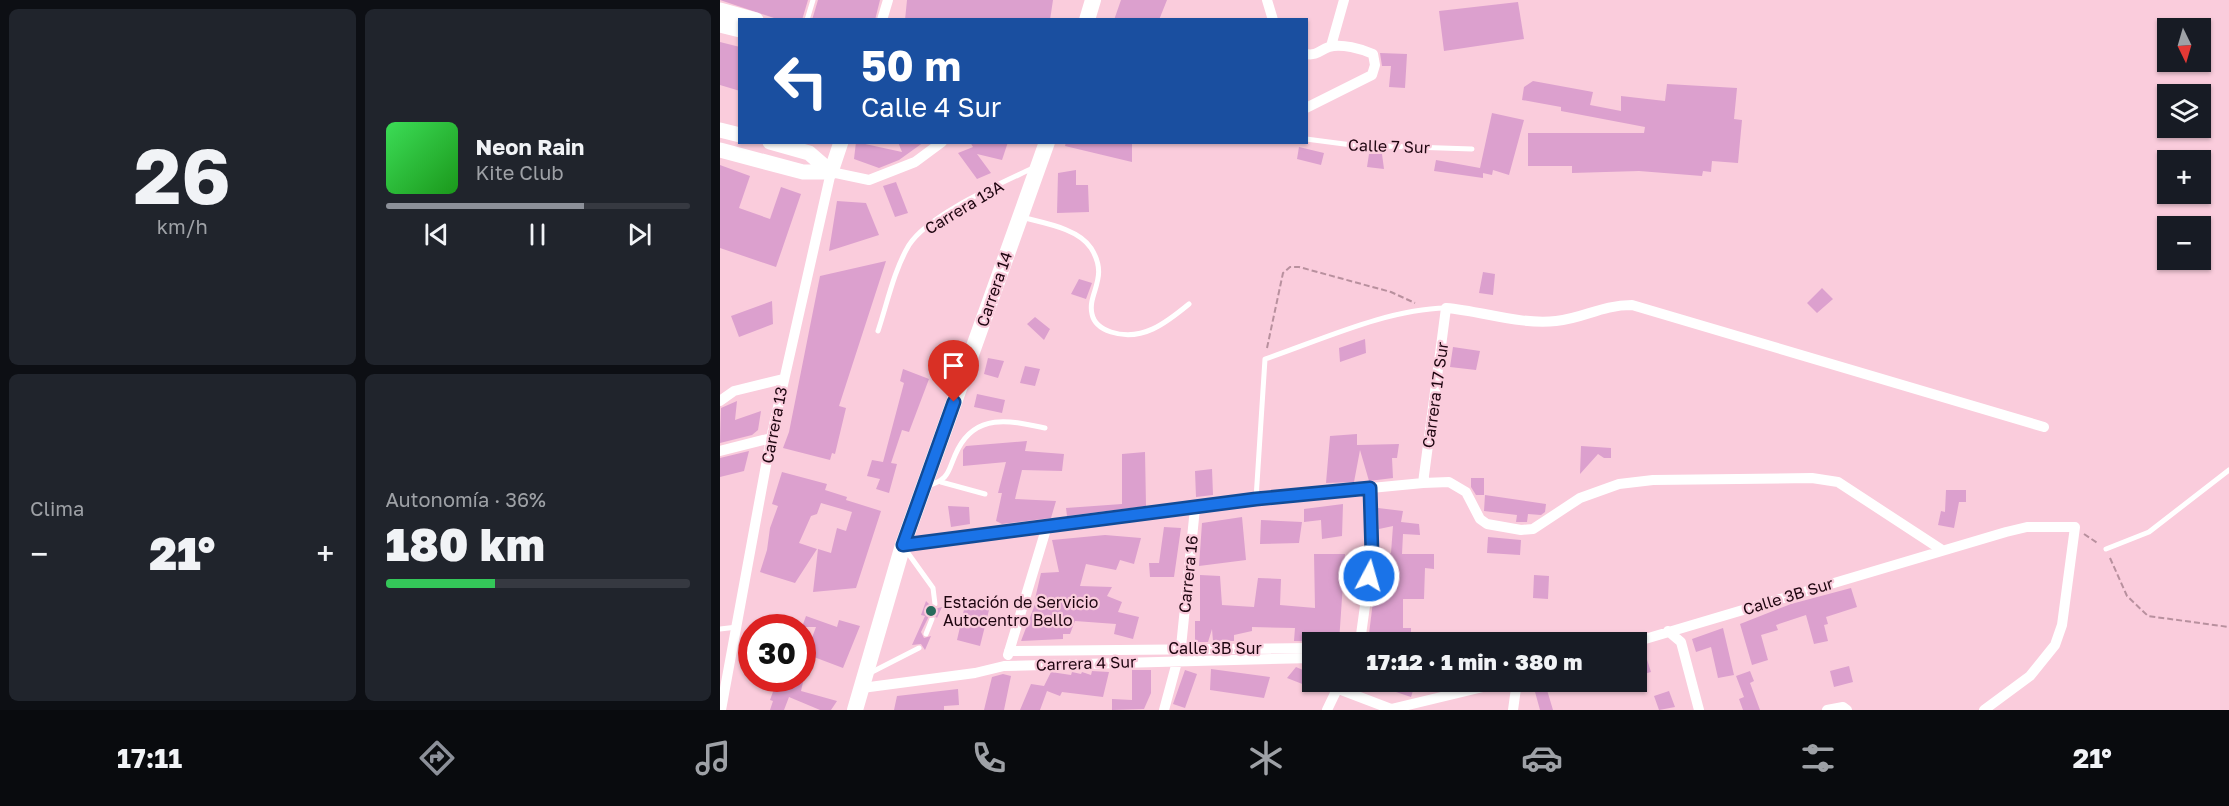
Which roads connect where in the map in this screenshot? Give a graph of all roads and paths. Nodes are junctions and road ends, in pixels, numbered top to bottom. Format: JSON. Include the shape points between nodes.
{"nodes":[{"id":1,"x":813,"y":0,"type":"edge"},
{"id":2,"x":888,"y":0,"type":"edge"},
{"id":3,"x":1093,"y":0,"type":"edge"},
{"id":4,"x":1267,"y":0,"type":"edge"},
{"id":5,"x":1344,"y":0,"type":"edge"},
{"id":6,"x":720,"y":10,"type":"edge"},
{"id":7,"x":749,"y":18,"type":"edge"},
{"id":8,"x":808,"y":18,"type":"edge"},
{"id":9,"x":883,"y":18,"type":"edge"},
{"id":10,"x":1088,"y":18,"type":"edge"},
{"id":11,"x":1272,"y":18,"type":"edge"},
{"id":12,"x":720,"y":25,"type":"edge"},
{"id":13,"x":738,"y":30,"type":"edge"},
{"id":14,"x":1331,"y":46,"type":"junction"},
{"id":15,"x":1308,"y":54,"type":"edge"},
{"id":16,"x":1308,"y":107,"type":"edge"},
{"id":17,"x":720,"y":130,"type":"edge"},
{"id":18,"x":738,"y":134,"type":"edge"},
{"id":19,"x":1308,"y":140,"type":"edge"},
{"id":20,"x":777,"y":144,"type":"edge"},
{"id":21,"x":840,"y":144,"type":"edge"},
{"id":22,"x":939,"y":144,"type":"edge"},
{"id":23,"x":1046,"y":144,"type":"edge"},
{"id":24,"x":1472,"y":149,"type":"dead end"},
{"id":25,"x":720,"y":150,"type":"edge"},
{"id":26,"x":1040,"y":164,"type":"junction"},
{"id":27,"x":831,"y":172,"type":"junction"},
{"id":28,"x":1020,"y":216,"type":"junction"},
{"id":29,"x":1189,"y":304,"type":"dead end"},
{"id":30,"x":1429,"y":308,"type":"junction"},
{"id":31,"x":1446,"y":308,"type":"junction"},
{"id":32,"x":878,"y":331,"type":"dead end"},
{"id":33,"x":1265,"y":359,"type":"junction"},
{"id":34,"x":783,"y":379,"type":"junction"},
{"id":35,"x":720,"y":401,"type":"edge"},
{"id":36,"x":2044,"y":427,"type":"dead end"},
{"id":37,"x":1045,"y":428,"type":"dead end"},
{"id":38,"x":771,"y":438,"type":"junction"},
{"id":39,"x":720,"y":452,"type":"edge"},
{"id":40,"x":2229,"y":470,"type":"edge"},
{"id":41,"x":940,"y":482,"type":"junction"},
{"id":42,"x":1423,"y":483,"type":"junction"},
{"id":43,"x":923,"y":487,"type":"junction"},
{"id":44,"x":1370,"y":488,"type":"junction"},
{"id":45,"x":985,"y":494,"type":"dead end"},
{"id":46,"x":1256,"y":499,"type":"junction"},
{"id":47,"x":1195,"y":508,"type":"junction"},
{"id":48,"x":1047,"y":526,"type":"junction"},
{"id":49,"x":2075,"y":527,"type":"junction"},
{"id":50,"x":903,"y":545,"type":"junction"},
{"id":51,"x":2106,"y":549,"type":"junction"},
{"id":52,"x":1942,"y":550,"type":"junction"},
{"id":53,"x":935,"y":604,"type":"dead end"},
{"id":54,"x":932,"y":619,"type":"dead end"},
{"id":55,"x":737,"y":627,"type":"junction"},
{"id":56,"x":2229,"y":627,"type":"edge"},
{"id":57,"x":720,"y":629,"type":"edge"},
{"id":58,"x":1361,"y":632,"type":"edge"},
{"id":59,"x":1668,"y":632,"type":"junction"},
{"id":60,"x":927,"y":634,"type":"dead end"},
{"id":61,"x":1647,"y":638,"type":"edge"},
{"id":62,"x":1181,"y":647,"type":"junction"},
{"id":63,"x":919,"y":648,"type":"dead end"},
{"id":64,"x":1302,"y":648,"type":"edge"},
{"id":65,"x":1010,"y":651,"type":"junction"},
{"id":66,"x":1302,"y":658,"type":"edge"},
{"id":67,"x":1178,"y":660,"type":"junction"},
{"id":68,"x":1004,"y":666,"type":"junction"},
{"id":69,"x":1335,"y":692,"type":"edge"},
{"id":70,"x":1356,"y":692,"type":"edge"},
{"id":71,"x":1462,"y":692,"type":"edge"},
{"id":72,"x":1515,"y":692,"type":"edge"},
{"id":73,"x":860,"y":698,"type":"edge"},
{"id":74,"x":1391,"y":709,"type":"edge"},
{"id":75,"x":721,"y":710,"type":"edge"},
{"id":76,"x":1164,"y":710,"type":"edge"},
{"id":77,"x":1327,"y":710,"type":"edge"},
{"id":78,"x":1513,"y":710,"type":"edge"},
{"id":79,"x":1699,"y":710,"type":"edge"},
{"id":80,"x":1827,"y":710,"type":"edge"},
{"id":81,"x":1847,"y":710,"type":"edge"},
{"id":82,"x":1984,"y":710,"type":"edge"}],
"edges":[{"from":1,"to":8,"type":"lane"},
{"from":2,"to":9,"type":"street"},
{"from":3,"to":10,"type":"main road"},
{"from":4,"to":11,"type":"street"},
{"from":5,"to":14,"type":"street"},
{"from":6,"to":7,"type":"street"},
{"from":12,"to":13,"type":"street"},
{"from":14,"to":15,"type":"street"},
{"from":14,"to":16,"type":"street","via":[[1373,54],[1372,75]]},
{"from":17,"to":18,"type":"street"},
{"from":19,"to":24,"type":"lane","name":"Calle 7 Sur"},
{"from":20,"to":27,"type":"street","via":[[809,153]]},
{"from":21,"to":27,"type":"street","name":"Carrera 13"},
{"from":22,"to":27,"type":"street","via":[[915,162],[869,180]]},
{"from":23,"to":26,"type":"main road","name":"Carrera 14"},
{"from":25,"to":27,"type":"street","via":[[803,172]]},
{"from":26,"to":28,"type":"main road","name":"Carrera 14"},
{"from":26,"to":32,"type":"lane","name":"Carrera 13A","via":[[943,216],[912,241]]},
{"from":27,"to":34,"type":"street","name":"Carrera 13"},
{"from":28,"to":29,"type":"lane","via":[[1075,234],[1090,246],[1099,274],[1092,313],[1104,329],[1134,335],[1148,332]]},
{"from":28,"to":43,"type":"main road","name":"Carrera 14"},
{"from":30,"to":31,"type":"lane"},
{"from":30,"to":33,"type":"lane","via":[[1394,315]]},
{"from":30,"to":33,"type":"path","via":[[1390,292],[1290,267],[1283,273]]},
{"from":31,"to":36,"type":"street","via":[[1555,321],[1610,305],[1632,305]]},
{"from":31,"to":42,"type":"street","name":"Carrera 17 Sur"},
{"from":33,"to":46,"type":"lane"},
{"from":34,"to":35,"type":"street","via":[[734,391]]},
{"from":34,"to":38,"type":"street","name":"Carrera 13"},
{"from":37,"to":41,"type":"lane","via":[[1006,420],[975,429],[958,448],[948,475]]},
{"from":38,"to":39,"type":"street"},
{"from":38,"to":55,"type":"street","name":"Carrera 13"},
{"from":40,"to":51,"type":"lane","via":[[2149,532]]},
{"from":41,"to":43,"type":"lane"},
{"from":41,"to":45,"type":"lane"},
{"from":42,"to":44,"type":"street"},
{"from":42,"to":52,"type":"street","via":[[1449,482],[1466,492],[1480,519],[1487,524],[1521,530],[1533,529],[1580,498],[1619,484],[1812,477],[1838,482]]},
{"from":43,"to":50,"type":"main road","name":"Carrera 14"},
{"from":44,"to":46,"type":"street"},
{"from":44,"to":58,"type":"street","via":[[1372,555]]},
{"from":46,"to":47,"type":"street"},
{"from":47,"to":48,"type":"street"},
{"from":47,"to":62,"type":"street","name":"Carrera 16"},
{"from":48,"to":50,"type":"street"},
{"from":48,"to":65,"type":"street"},
{"from":49,"to":51,"type":"path"},
{"from":49,"to":52,"type":"street","name":"Calle 3B Sur","via":[[2027,527]]},
{"from":49,"to":82,"type":"street","via":[[2062,625],[2055,645],[2030,676]]},
{"from":50,"to":53,"type":"lane","via":[[933,588]]},
{"from":50,"to":73,"type":"main road","name":"Carrera 14"},
{"from":51,"to":56,"type":"path","via":[[2127,596],[2148,616]]},
{"from":52,"to":59,"type":"street","name":"Calle 3B Sur"},
{"from":54,"to":60,"type":"lane"},
{"from":55,"to":57,"type":"lane"},
{"from":55,"to":75,"type":"street","name":"Carrera 13"},
{"from":59,"to":61,"type":"street","name":"Calle 3B Sur"},
{"from":59,"to":79,"type":"street","via":[[1681,642]]},
{"from":62,"to":64,"type":"street","name":"Calle 3B Sur"},
{"from":62,"to":65,"type":"street","name":"Calle 3B Sur"},
{"from":62,"to":67,"type":"street","name":"Carrera 16"},
{"from":63,"to":73,"type":"lane"},
{"from":65,"to":68,"type":"street"},
{"from":66,"to":67,"type":"street","name":"Carrera 4 Sur"},
{"from":67,"to":68,"type":"street","name":"Carrera 4 Sur"},
{"from":67,"to":76,"type":"street","name":"Carrera 16"},
{"from":68,"to":73,"type":"street","name":"Carrera 4 Sur"},
{"from":69,"to":77,"type":"street"},
{"from":70,"to":74,"type":"street"},
{"from":71,"to":74,"type":"street"},
{"from":72,"to":78,"type":"street"},
{"from":80,"to":81,"type":"street"}]}
